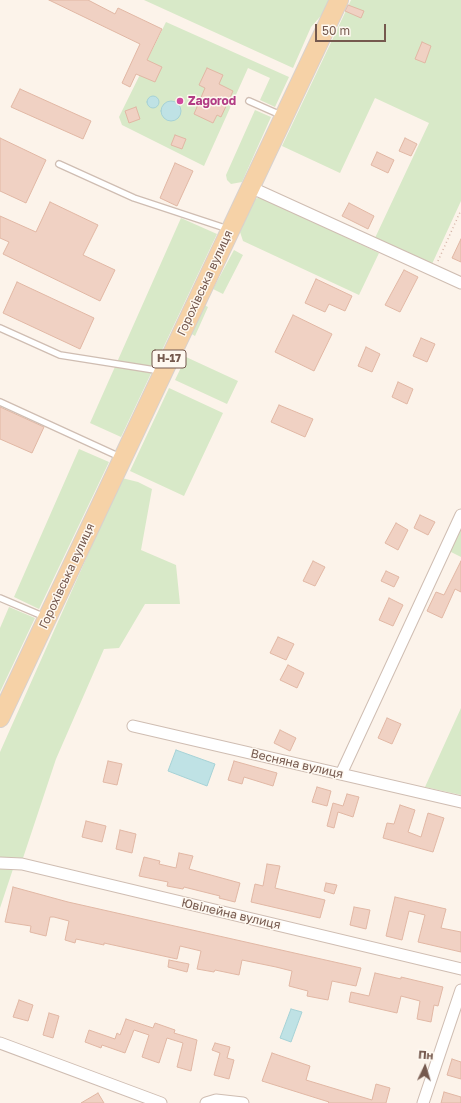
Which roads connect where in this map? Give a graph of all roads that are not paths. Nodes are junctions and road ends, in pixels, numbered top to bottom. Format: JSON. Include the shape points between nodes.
{"nodes":[{"id":1,"x":339,"y":0,"type":"edge"},
{"id":2,"x":249,"y":101,"type":"dead end"},
{"id":3,"x":283,"y":116,"type":"junction"},
{"id":4,"x":59,"y":164,"type":"dead end"},
{"id":5,"x":250,"y":187,"type":"junction"},
{"id":6,"x":230,"y":230,"type":"junction"},
{"id":7,"x":461,"y":283,"type":"edge"},
{"id":8,"x":0,"y":328,"type":"edge"},
{"id":9,"x":163,"y":371,"type":"junction"},
{"id":10,"x":0,"y":402,"type":"edge"},
{"id":11,"x":123,"y":458,"type":"junction"},
{"id":12,"x":461,"y":515,"type":"edge"},
{"id":13,"x":0,"y":598,"type":"edge"},
{"id":14,"x":47,"y":618,"type":"junction"},
{"id":15,"x":0,"y":718,"type":"edge"},
{"id":16,"x":133,"y":726,"type":"dead end"},
{"id":17,"x":341,"y":774,"type":"junction"},
{"id":18,"x":461,"y":802,"type":"edge"},
{"id":19,"x":0,"y":863,"type":"edge"},
{"id":20,"x":461,"y":969,"type":"edge"},
{"id":21,"x":461,"y":990,"type":"edge"},
{"id":22,"x":0,"y":1043,"type":"edge"},
{"id":23,"x":161,"y":1103,"type":"edge"},
{"id":24,"x":206,"y":1103,"type":"edge"},
{"id":25,"x":243,"y":1103,"type":"edge"},
{"id":26,"x":423,"y":1103,"type":"edge"}],
"edges":[{"from":1,"to":3,"type":"main road","name":"Горохівська вулиця","number":"Н-17"},
{"from":2,"to":3,"type":"lane"},
{"from":3,"to":5,"type":"main road","name":"Горохівська вулиця","number":"Н-17"},
{"from":4,"to":6,"type":"lane","via":[[134,198]]},
{"from":5,"to":6,"type":"main road","name":"Горохівська вулиця","number":"Н-17"},
{"from":5,"to":7,"type":"street"},
{"from":6,"to":9,"type":"main road","name":"Горохівська вулиця","number":"Н-17"},
{"from":8,"to":9,"type":"lane","via":[[60,355]]},
{"from":9,"to":11,"type":"main road","name":"Горохівська вулиця","number":"Н-17"},
{"from":10,"to":11,"type":"lane"},
{"from":11,"to":14,"type":"main road","name":"Горохівська вулиця","number":"Н-17"},
{"from":12,"to":17,"type":"street"},
{"from":13,"to":14,"type":"lane"},
{"from":14,"to":15,"type":"main road","name":"Горохівська вулиця","number":"Н-17"},
{"from":16,"to":17,"type":"street","name":"Весняна вулиця"},
{"from":17,"to":18,"type":"street","name":"Весняна вулиця"},
{"from":19,"to":20,"type":"street","name":"Ювілейна вулиця","via":[[22,864]]},
{"from":21,"to":26,"type":"street"},
{"from":22,"to":23,"type":"street"},
{"from":24,"to":25,"type":"street","via":[[216,1100]]}]}
